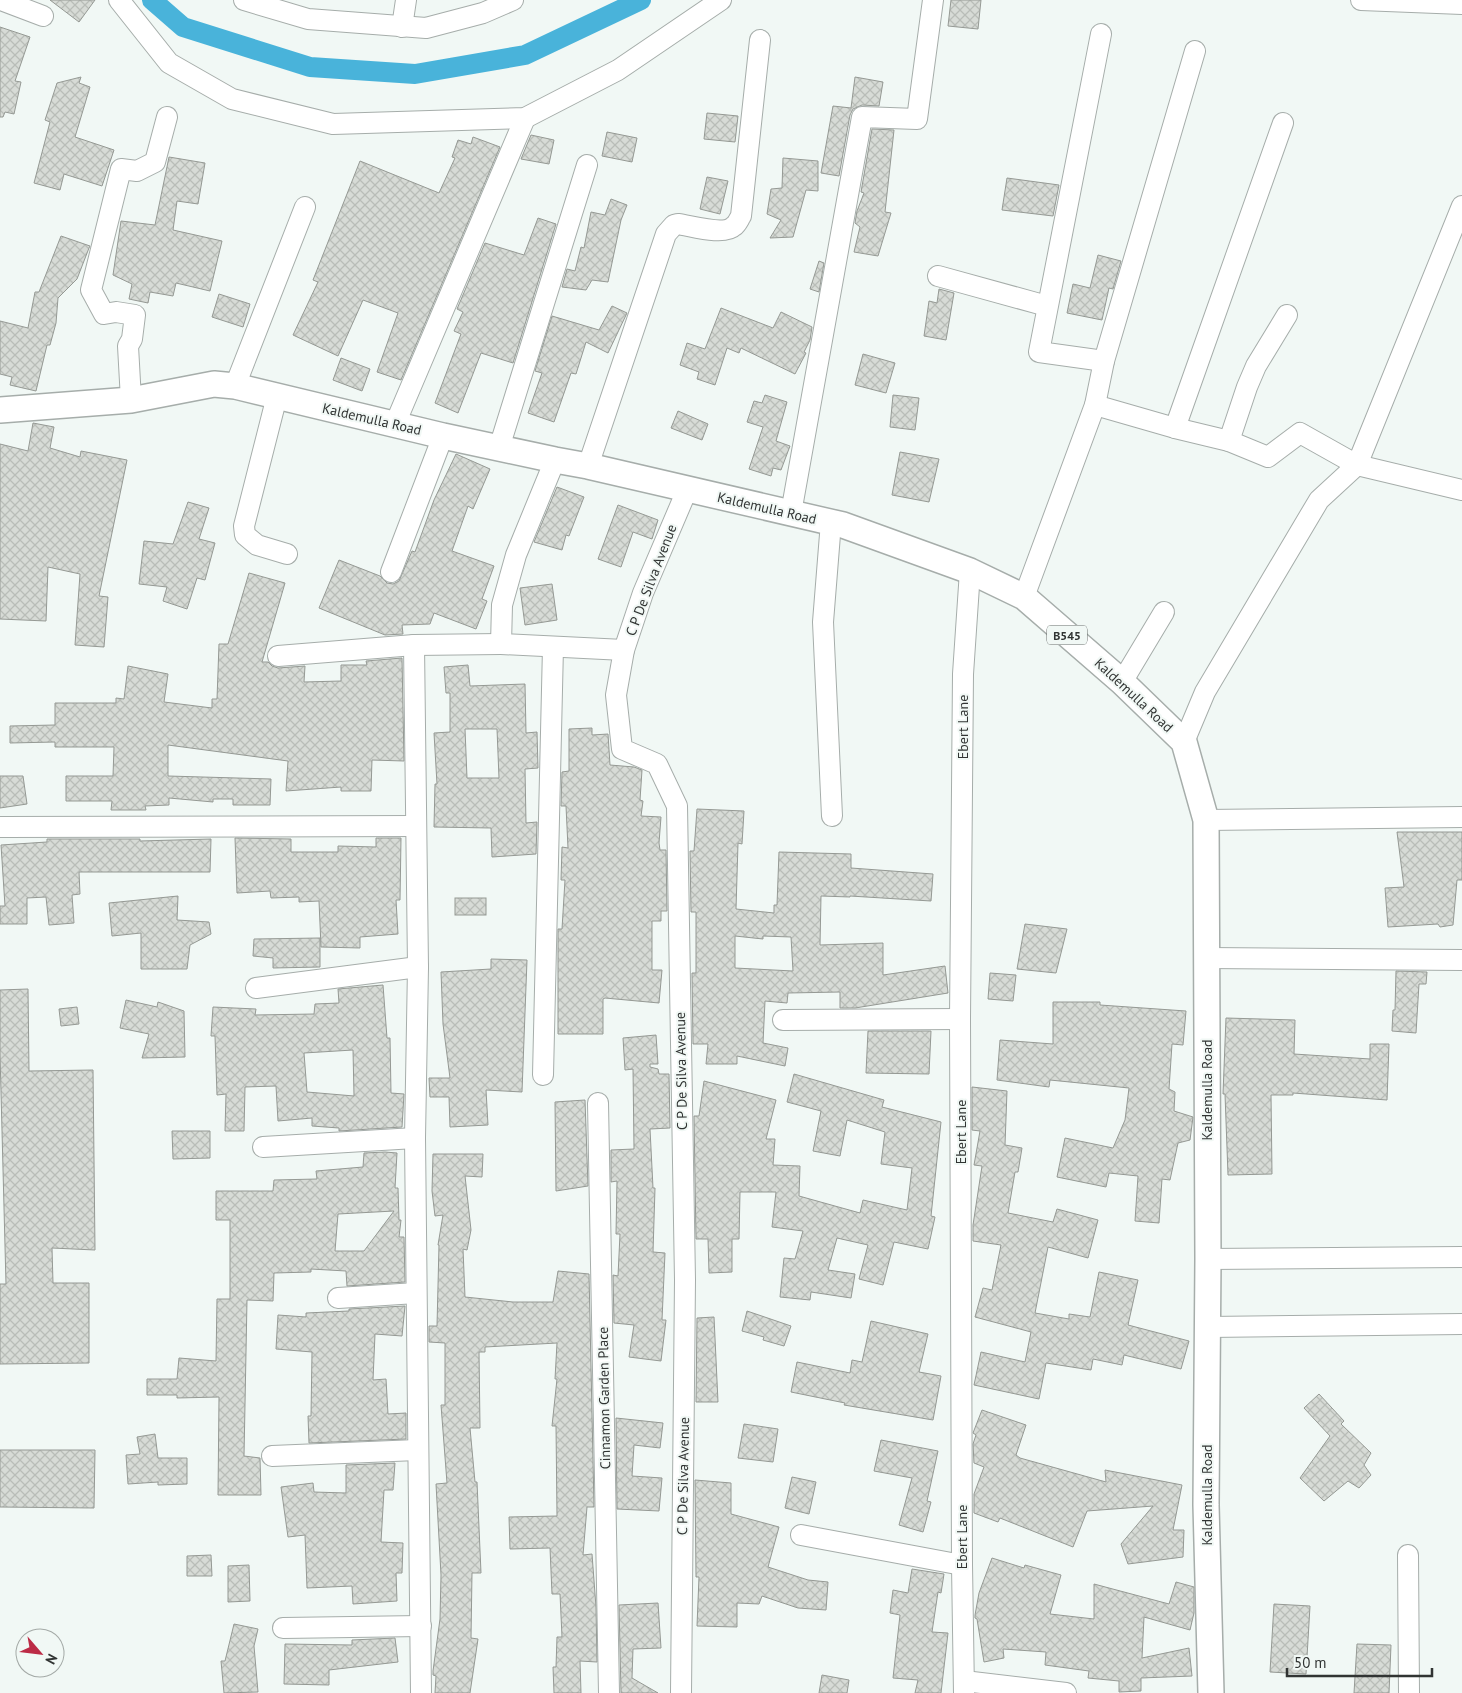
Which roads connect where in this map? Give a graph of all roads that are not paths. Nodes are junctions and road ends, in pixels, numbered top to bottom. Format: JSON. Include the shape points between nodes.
{"nodes":[{"id":1,"x":1,"y":0,"type":"edge"},
{"id":2,"x":119,"y":0,"type":"edge"},
{"id":3,"x":244,"y":0,"type":"edge"},
{"id":4,"x":406,"y":0,"type":"edge"},
{"id":5,"x":721,"y":0,"type":"edge"},
{"id":6,"x":933,"y":0,"type":"edge"},
{"id":7,"x":1361,"y":0,"type":"edge"},
{"id":8,"x":507,"y":1,"type":"edge"},
{"id":9,"x":1462,"y":4,"type":"edge"},
{"id":10,"x":43,"y":16,"type":"dead end"},
{"id":11,"x":402,"y":27,"type":"junction"},
{"id":12,"x":1101,"y":34,"type":"dead end"},
{"id":13,"x":760,"y":40,"type":"dead end"},
{"id":14,"x":1195,"y":51,"type":"dead end"},
{"id":15,"x":167,"y":117,"type":"dead end"},
{"id":16,"x":525,"y":118,"type":"junction"},
{"id":17,"x":1283,"y":123,"type":"dead end"},
{"id":18,"x":587,"y":165,"type":"dead end"},
{"id":19,"x":1462,"y":206,"type":"edge"},
{"id":20,"x":306,"y":207,"type":"dead end"},
{"id":21,"x":938,"y":276,"type":"dead end"},
{"id":22,"x":1047,"y":306,"type":"junction"},
{"id":23,"x":1286,"y":315,"type":"dead end"},
{"id":24,"x":1104,"y":361,"type":"junction"},
{"id":25,"x":235,"y":386,"type":"junction"},
{"id":26,"x":277,"y":396,"type":"junction"},
{"id":27,"x":131,"y":400,"type":"junction"},
{"id":28,"x":1095,"y":405,"type":"junction"},
{"id":29,"x":0,"y":410,"type":"edge"},
{"id":30,"x":395,"y":424,"type":"junction"},
{"id":31,"x":1175,"y":428,"type":"junction"},
{"id":32,"x":443,"y":436,"type":"junction"},
{"id":33,"x":1228,"y":441,"type":"junction"},
{"id":34,"x":499,"y":448,"type":"junction"},
{"id":35,"x":555,"y":460,"type":"junction"},
{"id":36,"x":1357,"y":465,"type":"junction"},
{"id":37,"x":588,"y":466,"type":"junction"},
{"id":38,"x":687,"y":490,"type":"junction"},
{"id":39,"x":1462,"y":490,"type":"edge"},
{"id":40,"x":791,"y":513,"type":"junction"},
{"id":41,"x":831,"y":522,"type":"junction"},
{"id":42,"x":287,"y":554,"type":"dead end"},
{"id":43,"x":970,"y":571,"type":"junction"},
{"id":44,"x":391,"y":572,"type":"dead end"},
{"id":45,"x":1024,"y":598,"type":"junction"},
{"id":46,"x":1164,"y":612,"type":"dead end"},
{"id":47,"x":501,"y":644,"type":"junction"},
{"id":48,"x":414,"y":645,"type":"junction"},
{"id":49,"x":553,"y":647,"type":"junction"},
{"id":50,"x":624,"y":650,"type":"junction"},
{"id":51,"x":278,"y":656,"type":"dead end"},
{"id":52,"x":1122,"y":682,"type":"junction"},
{"id":53,"x":1184,"y":742,"type":"junction"},
{"id":54,"x":832,"y":816,"type":"dead end"},
{"id":55,"x":1462,"y":817,"type":"edge"},
{"id":56,"x":1206,"y":820,"type":"junction"},
{"id":57,"x":416,"y":826,"type":"junction"},
{"id":58,"x":0,"y":827,"type":"edge"},
{"id":59,"x":1206,"y":958,"type":"junction"},
{"id":60,"x":1462,"y":960,"type":"edge"},
{"id":61,"x":418,"y":967,"type":"junction"},
{"id":62,"x":256,"y":988,"type":"dead end"},
{"id":63,"x":960,"y":1019,"type":"junction"},
{"id":64,"x":783,"y":1020,"type":"dead end"},
{"id":65,"x":543,"y":1075,"type":"dead end"},
{"id":66,"x":598,"y":1103,"type":"dead end"},
{"id":67,"x":415,"y":1138,"type":"junction"},
{"id":68,"x":263,"y":1147,"type":"dead end"},
{"id":69,"x":1462,"y":1257,"type":"edge"},
{"id":70,"x":1208,"y":1259,"type":"junction"},
{"id":71,"x":416,"y":1293,"type":"junction"},
{"id":72,"x":338,"y":1298,"type":"dead end"},
{"id":73,"x":1462,"y":1324,"type":"edge"},
{"id":74,"x":1208,"y":1326,"type":"junction"},
{"id":75,"x":417,"y":1450,"type":"junction"},
{"id":76,"x":272,"y":1456,"type":"dead end"},
{"id":77,"x":801,"y":1536,"type":"dead end"},
{"id":78,"x":1408,"y":1555,"type":"dead end"},
{"id":79,"x":962,"y":1565,"type":"junction"},
{"id":80,"x":421,"y":1626,"type":"junction"},
{"id":81,"x":283,"y":1628,"type":"dead end"},
{"id":82,"x":964,"y":1687,"type":"edge"},
{"id":83,"x":421,"y":1693,"type":"edge"},
{"id":84,"x":609,"y":1693,"type":"edge"},
{"id":85,"x":681,"y":1693,"type":"edge"},
{"id":86,"x":1066,"y":1693,"type":"edge"},
{"id":87,"x":1211,"y":1693,"type":"edge"},
{"id":88,"x":1409,"y":1693,"type":"edge"}],
"edges":[{"from":1,"to":10,"type":"street"},
{"from":2,"to":16,"type":"street","via":[[169,63],[232,99],[333,124]]},
{"from":3,"to":11,"type":"street","via":[[308,19]]},
{"from":4,"to":11,"type":"street"},
{"from":5,"to":16,"type":"street","via":[[618,70]]},
{"from":6,"to":40,"type":"street","via":[[917,119],[862,117]]},
{"from":7,"to":9,"type":"street"},
{"from":8,"to":11,"type":"street","via":[[483,13],[426,28]]},
{"from":12,"to":22,"type":"street"},
{"from":13,"to":37,"type":"street","via":[[741,216],[727,230],[678,224],[666,234]]},
{"from":14,"to":24,"type":"street"},
{"from":15,"to":27,"type":"street","via":[[155,162],[137,171],[121,169],[91,290],[104,314],[135,315],[128,346]]},
{"from":16,"to":30,"type":"street"},
{"from":17,"to":31,"type":"street"},
{"from":18,"to":34,"type":"street"},
{"from":19,"to":36,"type":"street"},
{"from":20,"to":25,"type":"street"},
{"from":21,"to":22,"type":"street"},
{"from":22,"to":24,"type":"street","via":[[1039,352]]},
{"from":23,"to":33,"type":"street","via":[[1250,380]]},
{"from":24,"to":28,"type":"street"},
{"from":25,"to":26,"type":"main road","name":"Kaldemulla Road","number":"B545"},
{"from":25,"to":27,"type":"main road","name":"Kaldemulla Road","number":"B545","via":[[214,384]]},
{"from":26,"to":30,"type":"main road","name":"Kaldemulla Road","number":"B545"},
{"from":26,"to":42,"type":"street","via":[[244,526],[245,535],[257,545]]},
{"from":27,"to":29,"type":"main road","name":"Kaldemulla Road","number":"B545"},
{"from":28,"to":31,"type":"street"},
{"from":28,"to":45,"type":"street"},
{"from":30,"to":32,"type":"main road","name":"Kaldemulla Road","number":"B545"},
{"from":31,"to":33,"type":"street"},
{"from":32,"to":34,"type":"main road","name":"Kaldemulla Road","number":"B545"},
{"from":32,"to":44,"type":"street"},
{"from":33,"to":36,"type":"street","via":[[1268,457],[1300,433]]},
{"from":34,"to":35,"type":"main road","name":"Kaldemulla Road","number":"B545"},
{"from":35,"to":37,"type":"main road","name":"Kaldemulla Road","number":"B545"},
{"from":35,"to":47,"type":"street","via":[[516,555],[502,605]]},
{"from":36,"to":39,"type":"street"},
{"from":36,"to":53,"type":"street","via":[[1318,500],[1205,692]]},
{"from":37,"to":38,"type":"main road","name":"Kaldemulla Road","number":"B545"},
{"from":38,"to":40,"type":"main road","name":"Kaldemulla Road","number":"B545"},
{"from":38,"to":50,"type":"street","name":"C P De Silva Avenue","via":[[643,593]]},
{"from":40,"to":41,"type":"main road","name":"Kaldemulla Road","number":"B545"},
{"from":41,"to":43,"type":"main road","name":"Kaldemulla Road","number":"B545"},
{"from":41,"to":54,"type":"street","via":[[824,622]]},
{"from":43,"to":45,"type":"main road","name":"Kaldemulla Road","number":"B545"},
{"from":43,"to":63,"type":"street","name":"Ebert Lane","via":[[963,674]]},
{"from":45,"to":52,"type":"main road","name":"Kaldemulla Road","number":"B545"},
{"from":46,"to":52,"type":"street"},
{"from":47,"to":48,"type":"street"},
{"from":47,"to":49,"type":"street"},
{"from":48,"to":51,"type":"street"},
{"from":48,"to":57,"type":"street"},
{"from":49,"to":50,"type":"street"},
{"from":49,"to":65,"type":"street"},
{"from":50,"to":85,"type":"street","name":"C P De Silva Avenue","via":[[616,694],[622,749],[657,764],[677,806],[685,1280]]},
{"from":52,"to":53,"type":"main road","name":"Kaldemulla Road","number":"B545"},
{"from":53,"to":56,"type":"main road","name":"Kaldemulla Road"},
{"from":55,"to":56,"type":"street"},
{"from":56,"to":59,"type":"main road","name":"Kaldemulla Road"},
{"from":57,"to":58,"type":"street"},
{"from":57,"to":61,"type":"street"},
{"from":59,"to":60,"type":"street"},
{"from":59,"to":70,"type":"main road","name":"Kaldemulla Road"},
{"from":61,"to":62,"type":"street"},
{"from":61,"to":67,"type":"street"},
{"from":63,"to":64,"type":"street"},
{"from":63,"to":79,"type":"street","name":"Ebert Lane"},
{"from":66,"to":84,"type":"street","name":"Cinnamon Garden Place"},
{"from":67,"to":68,"type":"street"},
{"from":67,"to":71,"type":"street"},
{"from":69,"to":70,"type":"street"},
{"from":70,"to":74,"type":"main road","name":"Kaldemulla Road"},
{"from":71,"to":72,"type":"street"},
{"from":71,"to":75,"type":"street"},
{"from":73,"to":74,"type":"street"},
{"from":74,"to":87,"type":"main road","name":"Kaldemulla Road","via":[[1206,1505]]},
{"from":75,"to":76,"type":"street"},
{"from":75,"to":80,"type":"street"},
{"from":77,"to":79,"type":"street"},
{"from":78,"to":88,"type":"street"},
{"from":79,"to":82,"type":"street","name":"Ebert Lane"},
{"from":80,"to":81,"type":"street"},
{"from":80,"to":83,"type":"street"},
{"from":82,"to":86,"type":"street"}]}
